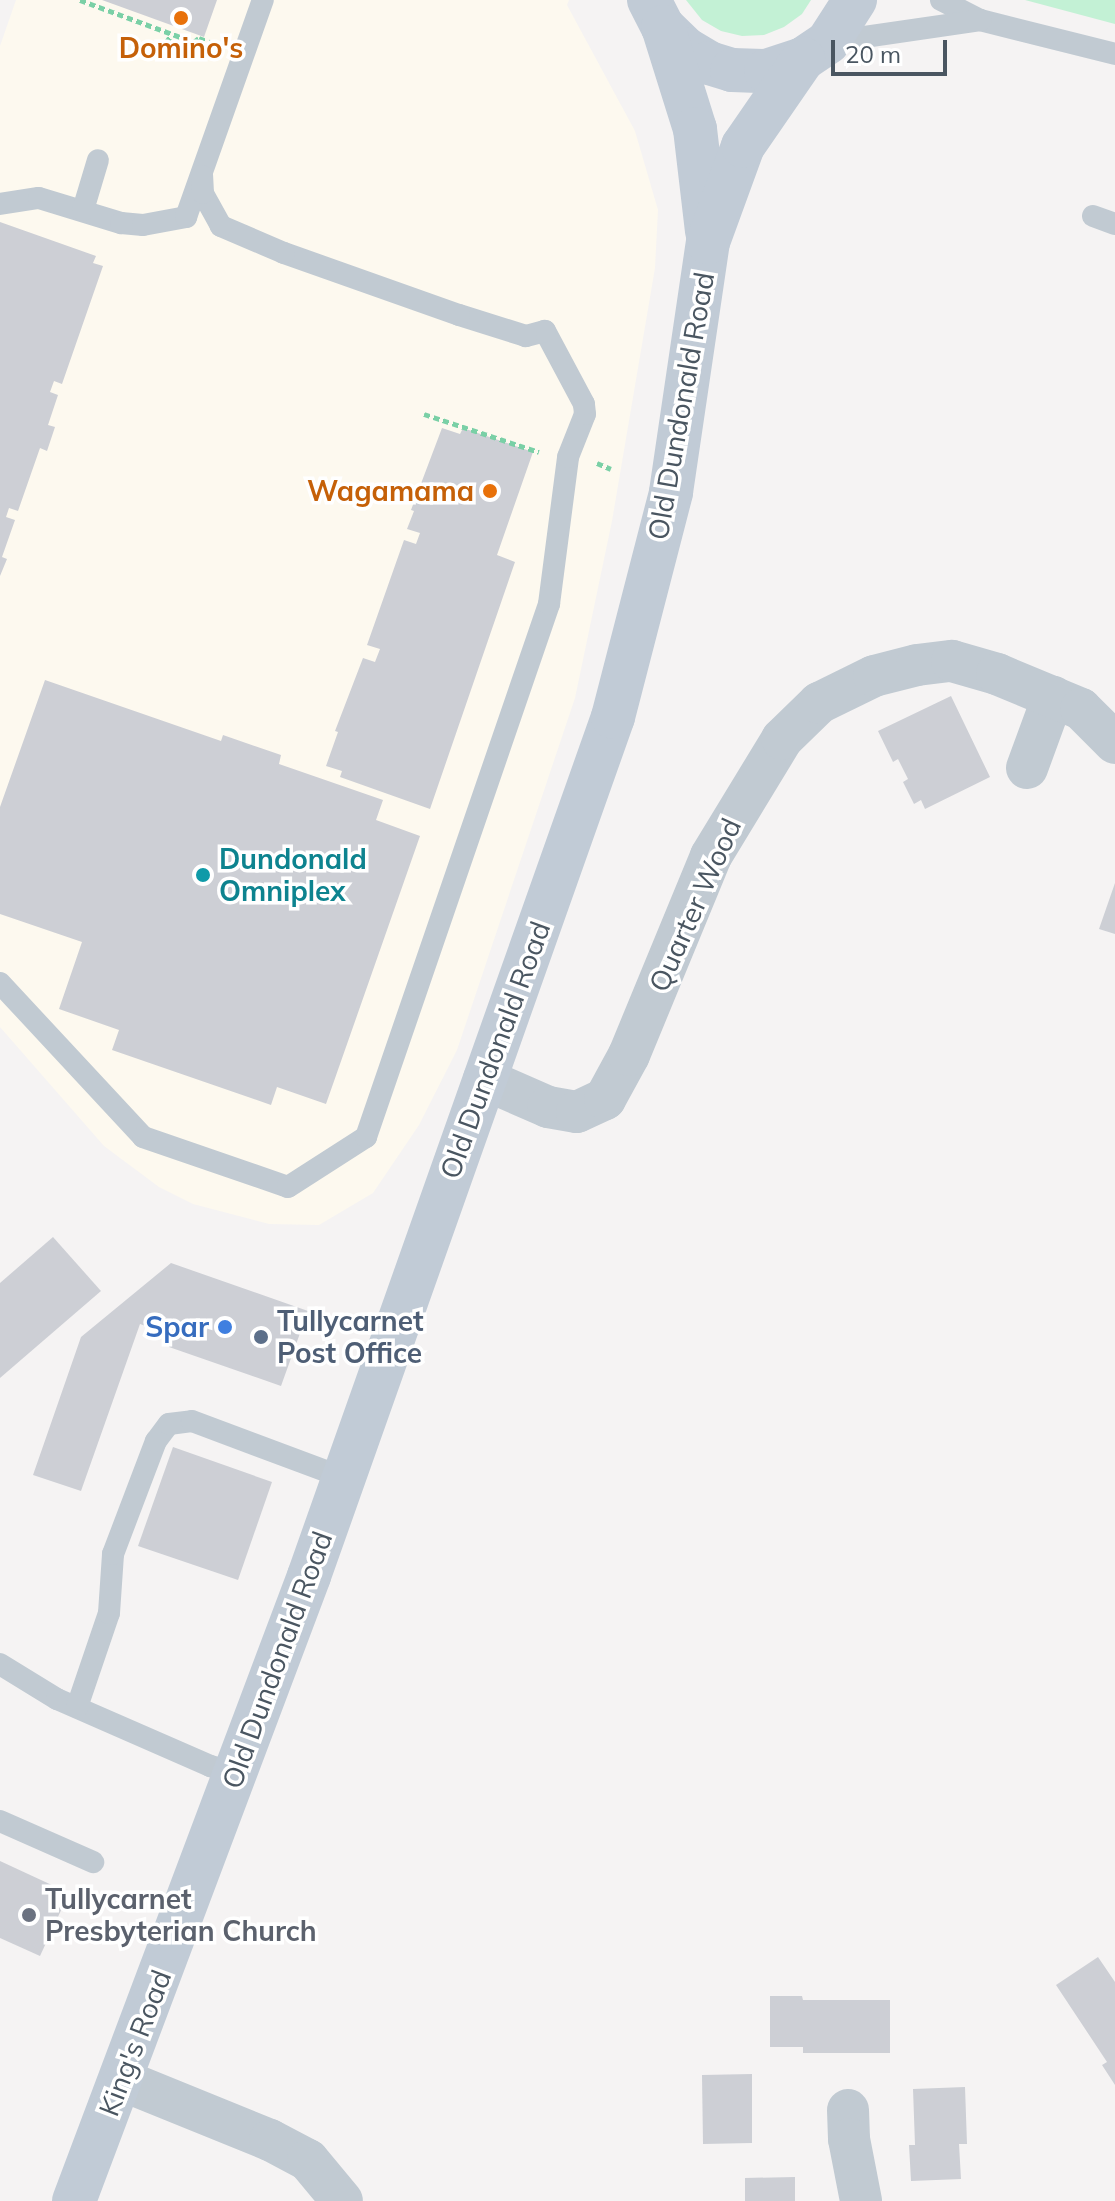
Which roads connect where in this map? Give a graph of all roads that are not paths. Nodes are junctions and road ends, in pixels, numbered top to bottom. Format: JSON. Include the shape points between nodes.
{"nodes":[{"id":1,"x":263,"y":0,"type":"edge"},
{"id":2,"x":855,"y":0,"type":"edge"},
{"id":3,"x":941,"y":0,"type":"edge"},
{"id":4,"x":656,"y":14,"type":"edge"},
{"id":5,"x":980,"y":20,"type":"junction"},
{"id":6,"x":815,"y":50,"type":"junction"},
{"id":7,"x":1115,"y":54,"type":"edge"},
{"id":8,"x":98,"y":160,"type":"dead end"},
{"id":9,"x":202,"y":176,"type":"junction"},
{"id":10,"x":0,"y":204,"type":"edge"},
{"id":11,"x":83,"y":210,"type":"junction"},
{"id":12,"x":1093,"y":216,"type":"dead end"},
{"id":13,"x":1115,"y":224,"type":"edge"},
{"id":14,"x":708,"y":242,"type":"junction"},
{"id":15,"x":1053,"y":697,"type":"junction"},
{"id":16,"x":1115,"y":743,"type":"edge"},
{"id":17,"x":1027,"y":768,"type":"dead end"},
{"id":18,"x":0,"y":983,"type":"edge"},
{"id":19,"x":484,"y":1079,"type":"junction"},
{"id":20,"x":342,"y":1477,"type":"junction"},
{"id":21,"x":0,"y":1664,"type":"edge"},
{"id":22,"x":77,"y":1707,"type":"junction"},
{"id":23,"x":236,"y":1773,"type":"junction"},
{"id":24,"x":0,"y":1821,"type":"edge"},
{"id":25,"x":212,"y":1840,"type":"joint"},
{"id":26,"x":93,"y":1862,"type":"dead end"},
{"id":27,"x":122,"y":2080,"type":"junction"},
{"id":28,"x":848,"y":2110,"type":"dead end"},
{"id":29,"x":74,"y":2201,"type":"edge"},
{"id":30,"x":342,"y":2201,"type":"edge"},
{"id":31,"x":861,"y":2201,"type":"edge"}],
"edges":[{"from":1,"to":9,"type":"lane"},
{"from":2,"to":6,"type":"street","name":"Old Dundonald Road","via":[[844,22]]},
{"from":3,"to":5,"type":"lane"},
{"from":4,"to":6,"type":"street","via":[[686,49],[732,70],[766,71]]},
{"from":4,"to":14,"type":"street","name":"Old Dundonald Road","via":[[695,129]]},
{"from":5,"to":6,"type":"lane"},
{"from":5,"to":7,"type":"lane"},
{"from":6,"to":14,"type":"street","name":"Old Dundonald Road","via":[[743,146]]},
{"from":8,"to":11,"type":"lane"},
{"from":9,"to":11,"type":"lane","via":[[186,217],[143,225]]},
{"from":9,"to":18,"type":"lane","via":[[203,193],[221,226],[459,315],[526,336],[545,331],[585,414],[568,457],[549,604],[366,1137],[288,1187],[143,1137]]},
{"from":10,"to":11,"type":"lane","via":[[39,198]]},
{"from":12,"to":13,"type":"lane"},
{"from":14,"to":19,"type":"street","name":"Old Dundonald Road","via":[[671,492],[613,717]]},
{"from":15,"to":16,"type":"street","name":"Quarter Wood","via":[[1081,709]]},
{"from":15,"to":17,"type":"street"},
{"from":15,"to":19,"type":"street","name":"Quarter Wood","via":[[952,661],[874,676],[819,703],[782,739],[711,856],[629,1055],[605,1099],[577,1112],[548,1107]]},
{"from":19,"to":20,"type":"street","name":"Old Dundonald Road"},
{"from":20,"to":22,"type":"lane","via":[[192,1421],[169,1424],[156,1441],[113,1554],[109,1613]]},
{"from":20,"to":23,"type":"street","name":"Old Dundonald Road"},
{"from":21,"to":22,"type":"lane"},
{"from":22,"to":23,"type":"lane"},
{"from":23,"to":25,"type":"street","name":"Old Dundonald Road"},
{"from":24,"to":26,"type":"lane"},
{"from":25,"to":27,"type":"street","name":"King's Road"},
{"from":27,"to":29,"type":"street","name":"King's Road"},
{"from":27,"to":30,"type":"street","via":[[308,2160]]},
{"from":28,"to":31,"type":"street"}]}
